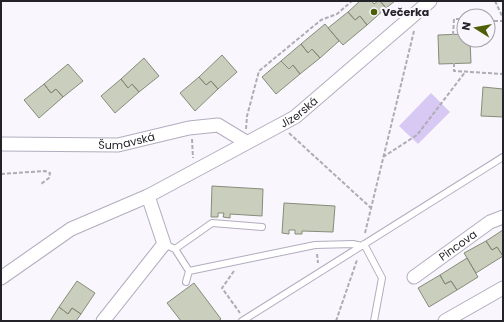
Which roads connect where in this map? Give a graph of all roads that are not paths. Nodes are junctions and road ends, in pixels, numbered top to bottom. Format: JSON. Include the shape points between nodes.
{"nodes":[{"id":1,"x":430,"y":1,"type":"edge"},
{"id":2,"x":246,"y":142,"type":"junction"},
{"id":3,"x":1,"y":144,"type":"edge"},
{"id":4,"x":503,"y":157,"type":"edge"},
{"id":5,"x":148,"y":196,"type":"junction"},
{"id":6,"x":503,"y":217,"type":"edge"},
{"id":7,"x":262,"y":227,"type":"dead end"},
{"id":8,"x":363,"y":245,"type":"junction"},
{"id":9,"x":170,"y":247,"type":"junction"},
{"id":10,"x":189,"y":271,"type":"junction"},
{"id":11,"x":414,"y":277,"type":"dead end"},
{"id":12,"x":1,"y":278,"type":"edge"},
{"id":13,"x":186,"y":282,"type":"dead end"},
{"id":14,"x":503,"y":288,"type":"edge"},
{"id":15,"x":244,"y":320,"type":"edge"},
{"id":16,"x":103,"y":321,"type":"edge"},
{"id":17,"x":374,"y":321,"type":"edge"},
{"id":18,"x":445,"y":321,"type":"edge"}],
"edges":[{"from":1,"to":2,"type":"street","name":"Jizerská","via":[[295,117]]},
{"from":2,"to":3,"type":"street","name":"Šumavská","via":[[218,125],[191,127],[118,145]]},
{"from":2,"to":5,"type":"street","name":"Jizerská"},
{"from":4,"to":8,"type":"lane"},
{"from":5,"to":9,"type":"street"},
{"from":5,"to":12,"type":"street","name":"Jizerská","via":[[71,228]]},
{"from":6,"to":11,"type":"street","name":"Pincova","via":[[490,222]]},
{"from":7,"to":9,"type":"lane","via":[[212,223]]},
{"from":8,"to":10,"type":"lane","via":[[315,245]]},
{"from":8,"to":15,"type":"lane"},
{"from":8,"to":17,"type":"lane","via":[[382,278]]},
{"from":9,"to":10,"type":"lane"},
{"from":9,"to":16,"type":"street"},
{"from":10,"to":13,"type":"lane"},
{"from":14,"to":18,"type":"street"}]}
